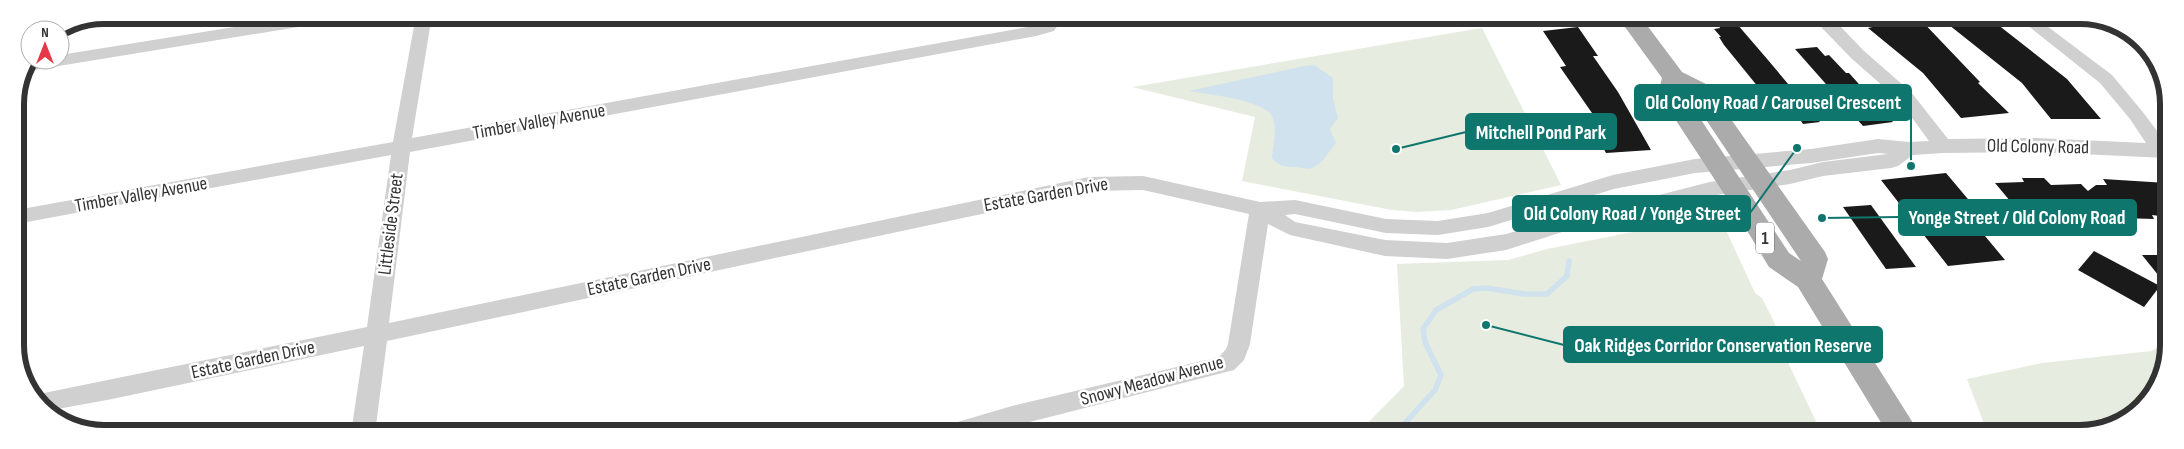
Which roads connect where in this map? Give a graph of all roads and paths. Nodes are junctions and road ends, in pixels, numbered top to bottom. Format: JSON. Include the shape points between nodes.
{"nodes":[{"id":1,"x":287,"y":24,"type":"edge"},
{"id":2,"x":422,"y":24,"type":"edge"},
{"id":3,"x":1050,"y":24,"type":"edge"},
{"id":4,"x":1634,"y":24,"type":"edge"},
{"id":5,"x":1828,"y":24,"type":"edge"},
{"id":6,"x":2034,"y":24,"type":"edge"},
{"id":7,"x":70,"y":59,"type":"edge"},
{"id":8,"x":1674,"y":77,"type":"junction"},
{"id":9,"x":1943,"y":146,"type":"junction"},
{"id":10,"x":2160,"y":146,"type":"edge"},
{"id":11,"x":401,"y":147,"type":"junction"},
{"id":12,"x":2160,"y":151,"type":"edge"},
{"id":13,"x":1754,"y":170,"type":"junction"},
{"id":14,"x":1725,"y":174,"type":"junction"},
{"id":15,"x":1613,"y":182,"type":"junction"},
{"id":16,"x":1636,"y":207,"type":"junction"},
{"id":17,"x":1260,"y":209,"type":"junction"},
{"id":18,"x":24,"y":216,"type":"edge"},
{"id":19,"x":1808,"y":280,"type":"junction"},
{"id":20,"x":377,"y":334,"type":"junction"},
{"id":21,"x":47,"y":401,"type":"edge"},
{"id":22,"x":364,"y":425,"type":"edge"},
{"id":23,"x":974,"y":425,"type":"edge"},
{"id":24,"x":1899,"y":425,"type":"edge"}],
"edges":[{"from":1,"to":7,"type":"street"},
{"from":2,"to":11,"type":"street","name":"Littleside Street"},
{"from":3,"to":11,"type":"street","name":"Timber Valley Avenue","via":[[1036,31]]},
{"from":4,"to":8,"type":"main road","number":"1"},
{"from":5,"to":9,"type":"street","via":[[1905,96]]},
{"from":6,"to":10,"type":"street","via":[[2106,79]]},
{"from":8,"to":13,"type":"main road","number":"1","via":[[1698,90]]},
{"from":8,"to":14,"type":"main road","number":"1","via":[[1670,94]]},
{"from":9,"to":12,"type":"street","name":"Old Colony Road","via":[[2036,145]]},
{"from":9,"to":13,"type":"street","name":"Old Colony Road","via":[[1909,149],[1891,161],[1823,169],[1790,177]]},
{"from":11,"to":18,"type":"street","name":"Timber Valley Avenue"},
{"from":11,"to":20,"type":"street","name":"Littleside Street"},
{"from":13,"to":14,"type":"street","name":"Old Colony Road"},
{"from":13,"to":19,"type":"main road","number":"1","via":[[1815,259]]},
{"from":14,"to":15,"type":"street","name":"Estate Garden Drive"},
{"from":14,"to":16,"type":"street","name":"Estate Garden Drive"},
{"from":14,"to":19,"type":"main road","number":"1","via":[[1779,260]]},
{"from":15,"to":16,"type":"street"},
{"from":15,"to":17,"type":"street","name":"Estate Garden Drive","via":[[1488,220],[1438,228],[1386,226],[1295,207]]},
{"from":16,"to":17,"type":"street","name":"Estate Garden Drive","via":[[1578,220],[1506,242],[1447,251],[1385,248],[1290,228]]},
{"from":17,"to":20,"type":"street","name":"Estate Garden Drive","via":[[1143,183],[1089,184]]},
{"from":17,"to":23,"type":"street","name":"Snowy Meadow Avenue","via":[[1239,344],[1236,354],[1226,364]]},
{"from":19,"to":24,"type":"main road","number":"1"},
{"from":20,"to":21,"type":"street","name":"Estate Garden Drive"},
{"from":20,"to":22,"type":"street","name":"Littleside Street"}]}
